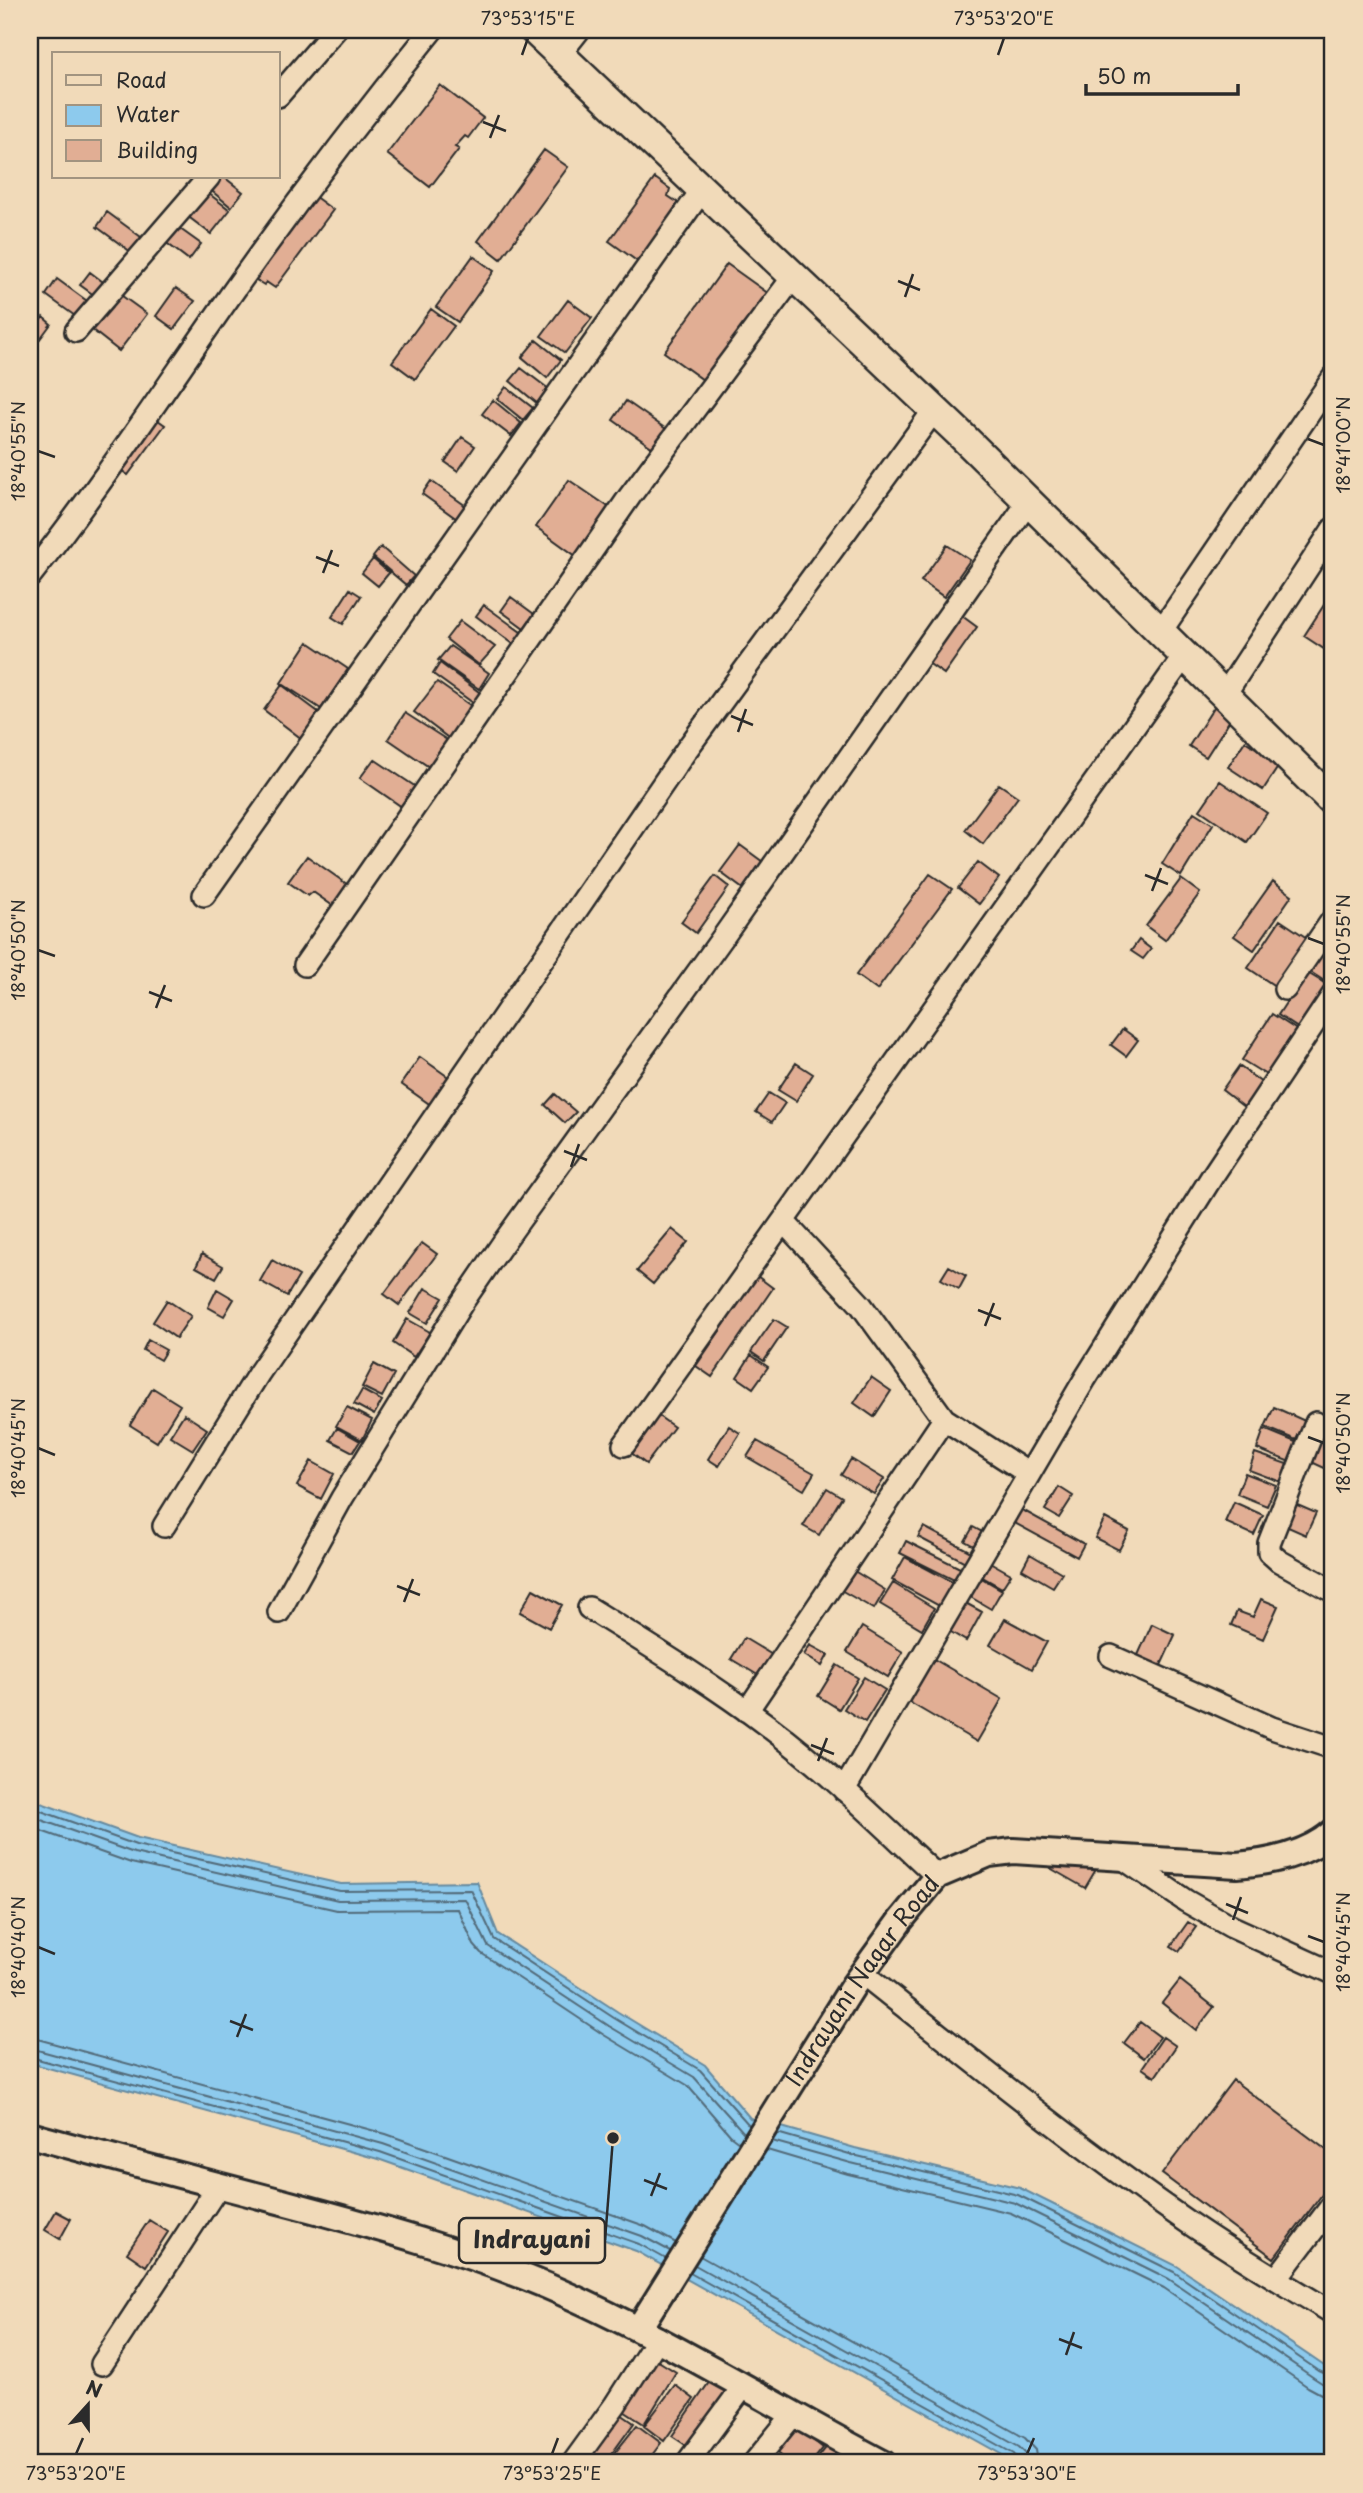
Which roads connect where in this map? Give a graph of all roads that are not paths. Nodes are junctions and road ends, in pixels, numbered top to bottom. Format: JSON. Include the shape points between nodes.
{"nodes":[{"id":1,"x":335,"y":30,"type":"edge"},
{"id":2,"x":432,"y":30,"type":"edge"},
{"id":3,"x":534,"y":30,"type":"edge"},
{"id":4,"x":579,"y":30,"type":"edge"},
{"id":5,"x":560,"y":54,"type":"junction"},
{"id":6,"x":280,"y":94,"type":"edge"},
{"id":7,"x":208,"y":178,"type":"edge"},
{"id":8,"x":702,"y":190,"type":"junction"},
{"id":9,"x":794,"y":276,"type":"junction"},
{"id":10,"x":76,"y":331,"type":"dead end"},
{"id":11,"x":1333,"y":378,"type":"edge"},
{"id":12,"x":935,"y":410,"type":"junction"},
{"id":13,"x":1029,"y":501,"type":"junction"},
{"id":14,"x":1333,"y":529,"type":"edge"},
{"id":15,"x":30,"y":576,"type":"edge"},
{"id":16,"x":1161,"y":631,"type":"junction"},
{"id":17,"x":1185,"y":655,"type":"junction"},
{"id":18,"x":1225,"y":694,"type":"junction"},
{"id":19,"x":1333,"y":802,"type":"edge"},
{"id":20,"x":204,"y":895,"type":"dead end"},
{"id":21,"x":1333,"y":919,"type":"edge"},
{"id":22,"x":305,"y":965,"type":"dead end"},
{"id":23,"x":1285,"y":989,"type":"dead end"},
{"id":24,"x":1333,"y":995,"type":"edge"},
{"id":25,"x":783,"y":1221,"type":"junction"},
{"id":26,"x":944,"y":1419,"type":"junction"},
{"id":27,"x":1316,"y":1423,"type":"dead end"},
{"id":28,"x":624,"y":1445,"type":"dead end"},
{"id":29,"x":1029,"y":1474,"type":"junction"},
{"id":30,"x":164,"y":1526,"type":"dead end"},
{"id":31,"x":1333,"y":1591,"type":"edge"},
{"id":32,"x":589,"y":1608,"type":"dead end"},
{"id":33,"x":279,"y":1612,"type":"dead end"},
{"id":34,"x":1111,"y":1656,"type":"dead end"},
{"id":35,"x":747,"y":1712,"type":"junction"},
{"id":36,"x":1333,"y":1748,"type":"edge"},
{"id":37,"x":844,"y":1790,"type":"junction"},
{"id":38,"x":1333,"y":1832,"type":"edge"},
{"id":39,"x":1121,"y":1857,"type":"junction"},
{"id":40,"x":937,"y":1876,"type":"junction"},
{"id":41,"x":1333,"y":1973,"type":"edge"},
{"id":42,"x":858,"y":1979,"type":"junction"},
{"id":43,"x":30,"y":2135,"type":"edge"},
{"id":44,"x":219,"y":2185,"type":"junction"},
{"id":45,"x":1333,"y":2204,"type":"edge"},
{"id":46,"x":1276,"y":2279,"type":"junction"},
{"id":47,"x":1333,"y":2314,"type":"edge"},
{"id":48,"x":648,"y":2333,"type":"junction"},
{"id":49,"x":102,"y":2364,"type":"dead end"},
{"id":50,"x":743,"y":2388,"type":"junction"},
{"id":51,"x":793,"y":2416,"type":"junction"},
{"id":52,"x":573,"y":2463,"type":"edge"},
{"id":53,"x":687,"y":2463,"type":"edge"},
{"id":54,"x":754,"y":2463,"type":"edge"},
{"id":55,"x":883,"y":2463,"type":"edge"}],
"edges":[{"from":1,"to":6,"type":"street"},
{"from":2,"to":15,"type":"street","via":[[344,141]]},
{"from":3,"to":5,"type":"main road"},
{"from":4,"to":5,"type":"street"},
{"from":5,"to":8,"type":"main road"},
{"from":7,"to":10,"type":"street"},
{"from":8,"to":9,"type":"main road"},
{"from":8,"to":20,"type":"street"},
{"from":9,"to":12,"type":"main road"},
{"from":9,"to":22,"type":"street","via":[[630,496]]},
{"from":11,"to":16,"type":"street"},
{"from":12,"to":13,"type":"main road"},
{"from":12,"to":30,"type":"street","via":[[687,748],[259,1373]]},
{"from":13,"to":16,"type":"main road"},
{"from":13,"to":33,"type":"street","via":[[462,1303],[349,1486]]},
{"from":14,"to":18,"type":"street"},
{"from":16,"to":17,"type":"main road"},
{"from":17,"to":18,"type":"main road"},
{"from":17,"to":25,"type":"street"},
{"from":18,"to":19,"type":"main road"},
{"from":21,"to":23,"type":"street"},
{"from":24,"to":29,"type":"street","via":[[1213,1175]]},
{"from":25,"to":26,"type":"street","via":[[861,1306]]},
{"from":25,"to":28,"type":"street"},
{"from":26,"to":29,"type":"street"},
{"from":26,"to":35,"type":"street"},
{"from":27,"to":31,"type":"street","via":[[1269,1552]]},
{"from":29,"to":37,"type":"street"},
{"from":32,"to":35,"type":"street"},
{"from":34,"to":36,"type":"street","via":[[1272,1728]]},
{"from":35,"to":37,"type":"street"},
{"from":37,"to":40,"type":"street"},
{"from":38,"to":39,"type":"street","name":"Indrayani Nagar Road","via":[[1308,1849],[1267,1862],[1237,1865]]},
{"from":39,"to":40,"type":"street","name":"Indrayani Nagar Road","via":[[1013,1851],[989,1854]]},
{"from":39,"to":41,"type":"street","via":[[1232,1927]]},
{"from":40,"to":42,"type":"street","name":"Indrayani Nagar Road"},
{"from":42,"to":46,"type":"street","via":[[1187,2222]]},
{"from":42,"to":48,"type":"street","name":"Indrayani Nagar Road","via":[[655,2303]]},
{"from":43,"to":44,"type":"street"},
{"from":44,"to":48,"type":"street","via":[[457,2251]]},
{"from":44,"to":49,"type":"street"},
{"from":45,"to":46,"type":"street"},
{"from":46,"to":47,"type":"street"},
{"from":48,"to":50,"type":"street"},
{"from":48,"to":52,"type":"street","via":[[615,2405]]},
{"from":50,"to":51,"type":"street"},
{"from":50,"to":53,"type":"street"},
{"from":51,"to":54,"type":"street"},
{"from":51,"to":55,"type":"street"}]}
